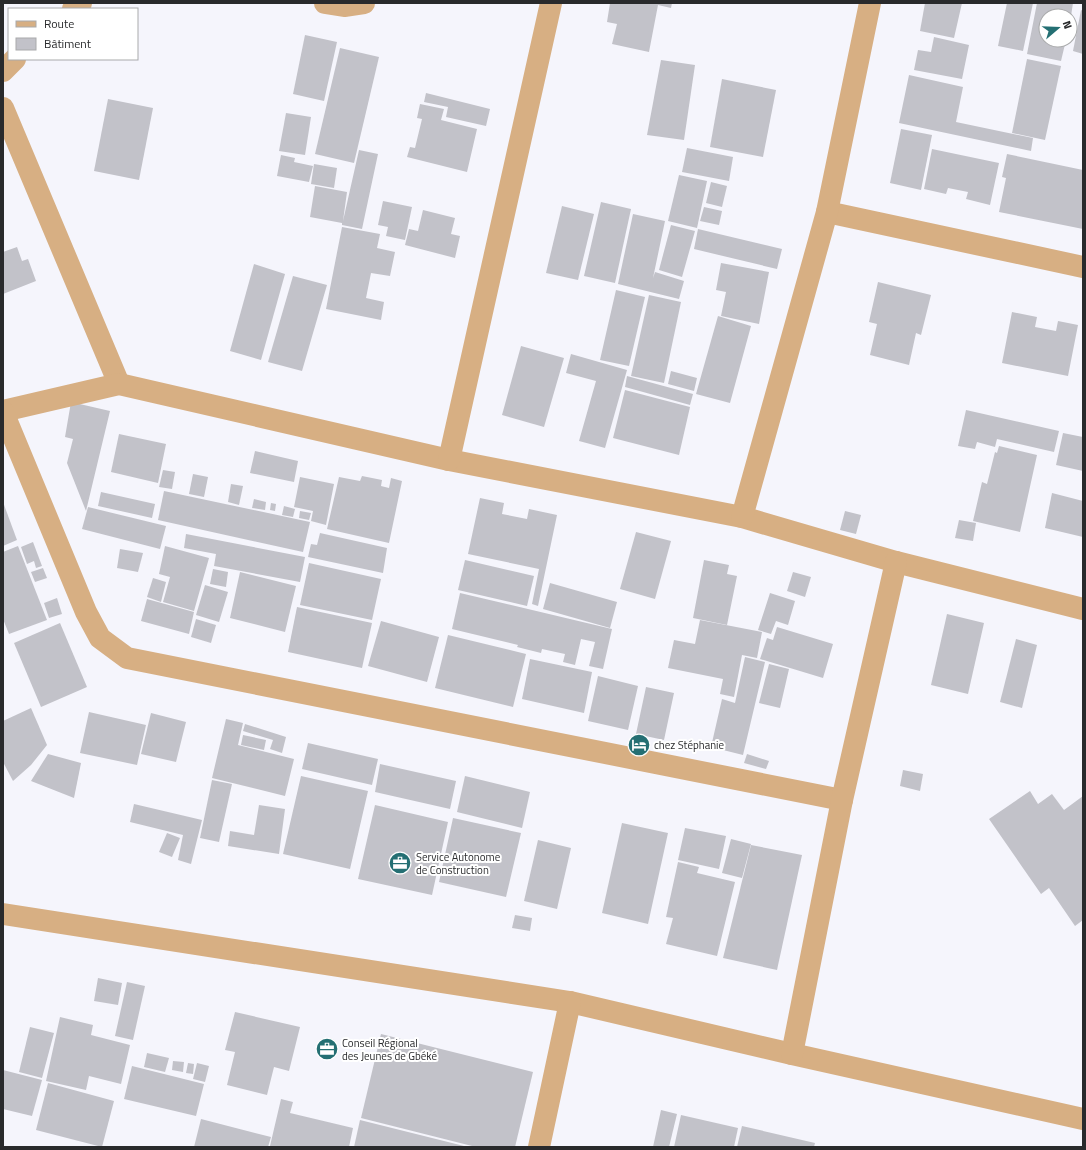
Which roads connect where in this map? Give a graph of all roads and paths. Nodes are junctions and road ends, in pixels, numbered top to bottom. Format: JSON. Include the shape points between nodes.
{"nodes":[{"id":1,"x":325,"y":3,"type":"edge"},
{"id":2,"x":364,"y":3,"type":"edge"},
{"id":3,"x":551,"y":3,"type":"edge"},
{"id":4,"x":870,"y":3,"type":"edge"},
{"id":5,"x":14,"y":60,"type":"edge"},
{"id":6,"x":3,"y":71,"type":"edge"},
{"id":7,"x":3,"y":108,"type":"edge"},
{"id":8,"x":827,"y":212,"type":"junction"},
{"id":9,"x":1083,"y":267,"type":"edge"},
{"id":10,"x":119,"y":384,"type":"junction"},
{"id":11,"x":3,"y":412,"type":"edge"},
{"id":12,"x":449,"y":460,"type":"junction"},
{"id":13,"x":742,"y":517,"type":"junction"},
{"id":14,"x":896,"y":562,"type":"junction"},
{"id":15,"x":1083,"y":609,"type":"edge"},
{"id":16,"x":842,"y":800,"type":"junction"},
{"id":17,"x":3,"y":914,"type":"edge"},
{"id":18,"x":570,"y":1002,"type":"junction"},
{"id":19,"x":792,"y":1054,"type":"junction"},
{"id":20,"x":1083,"y":1119,"type":"edge"},
{"id":21,"x":539,"y":1147,"type":"edge"}],
"edges":[{"from":1,"to":2,"type":"street","via":[[344,6]]},
{"from":3,"to":12,"type":"street"},
{"from":4,"to":8,"type":"street"},
{"from":5,"to":6,"type":"street"},
{"from":7,"to":10,"type":"street"},
{"from":8,"to":9,"type":"street"},
{"from":8,"to":13,"type":"street"},
{"from":10,"to":11,"type":"street"},
{"from":10,"to":12,"type":"street"},
{"from":11,"to":16,"type":"street","via":[[86,612],[100,638],[127,658]]},
{"from":12,"to":13,"type":"street"},
{"from":13,"to":14,"type":"street"},
{"from":14,"to":15,"type":"street"},
{"from":14,"to":16,"type":"street"},
{"from":16,"to":19,"type":"street"},
{"from":17,"to":18,"type":"street"},
{"from":18,"to":19,"type":"street"},
{"from":18,"to":21,"type":"street"},
{"from":19,"to":20,"type":"street"}]}
